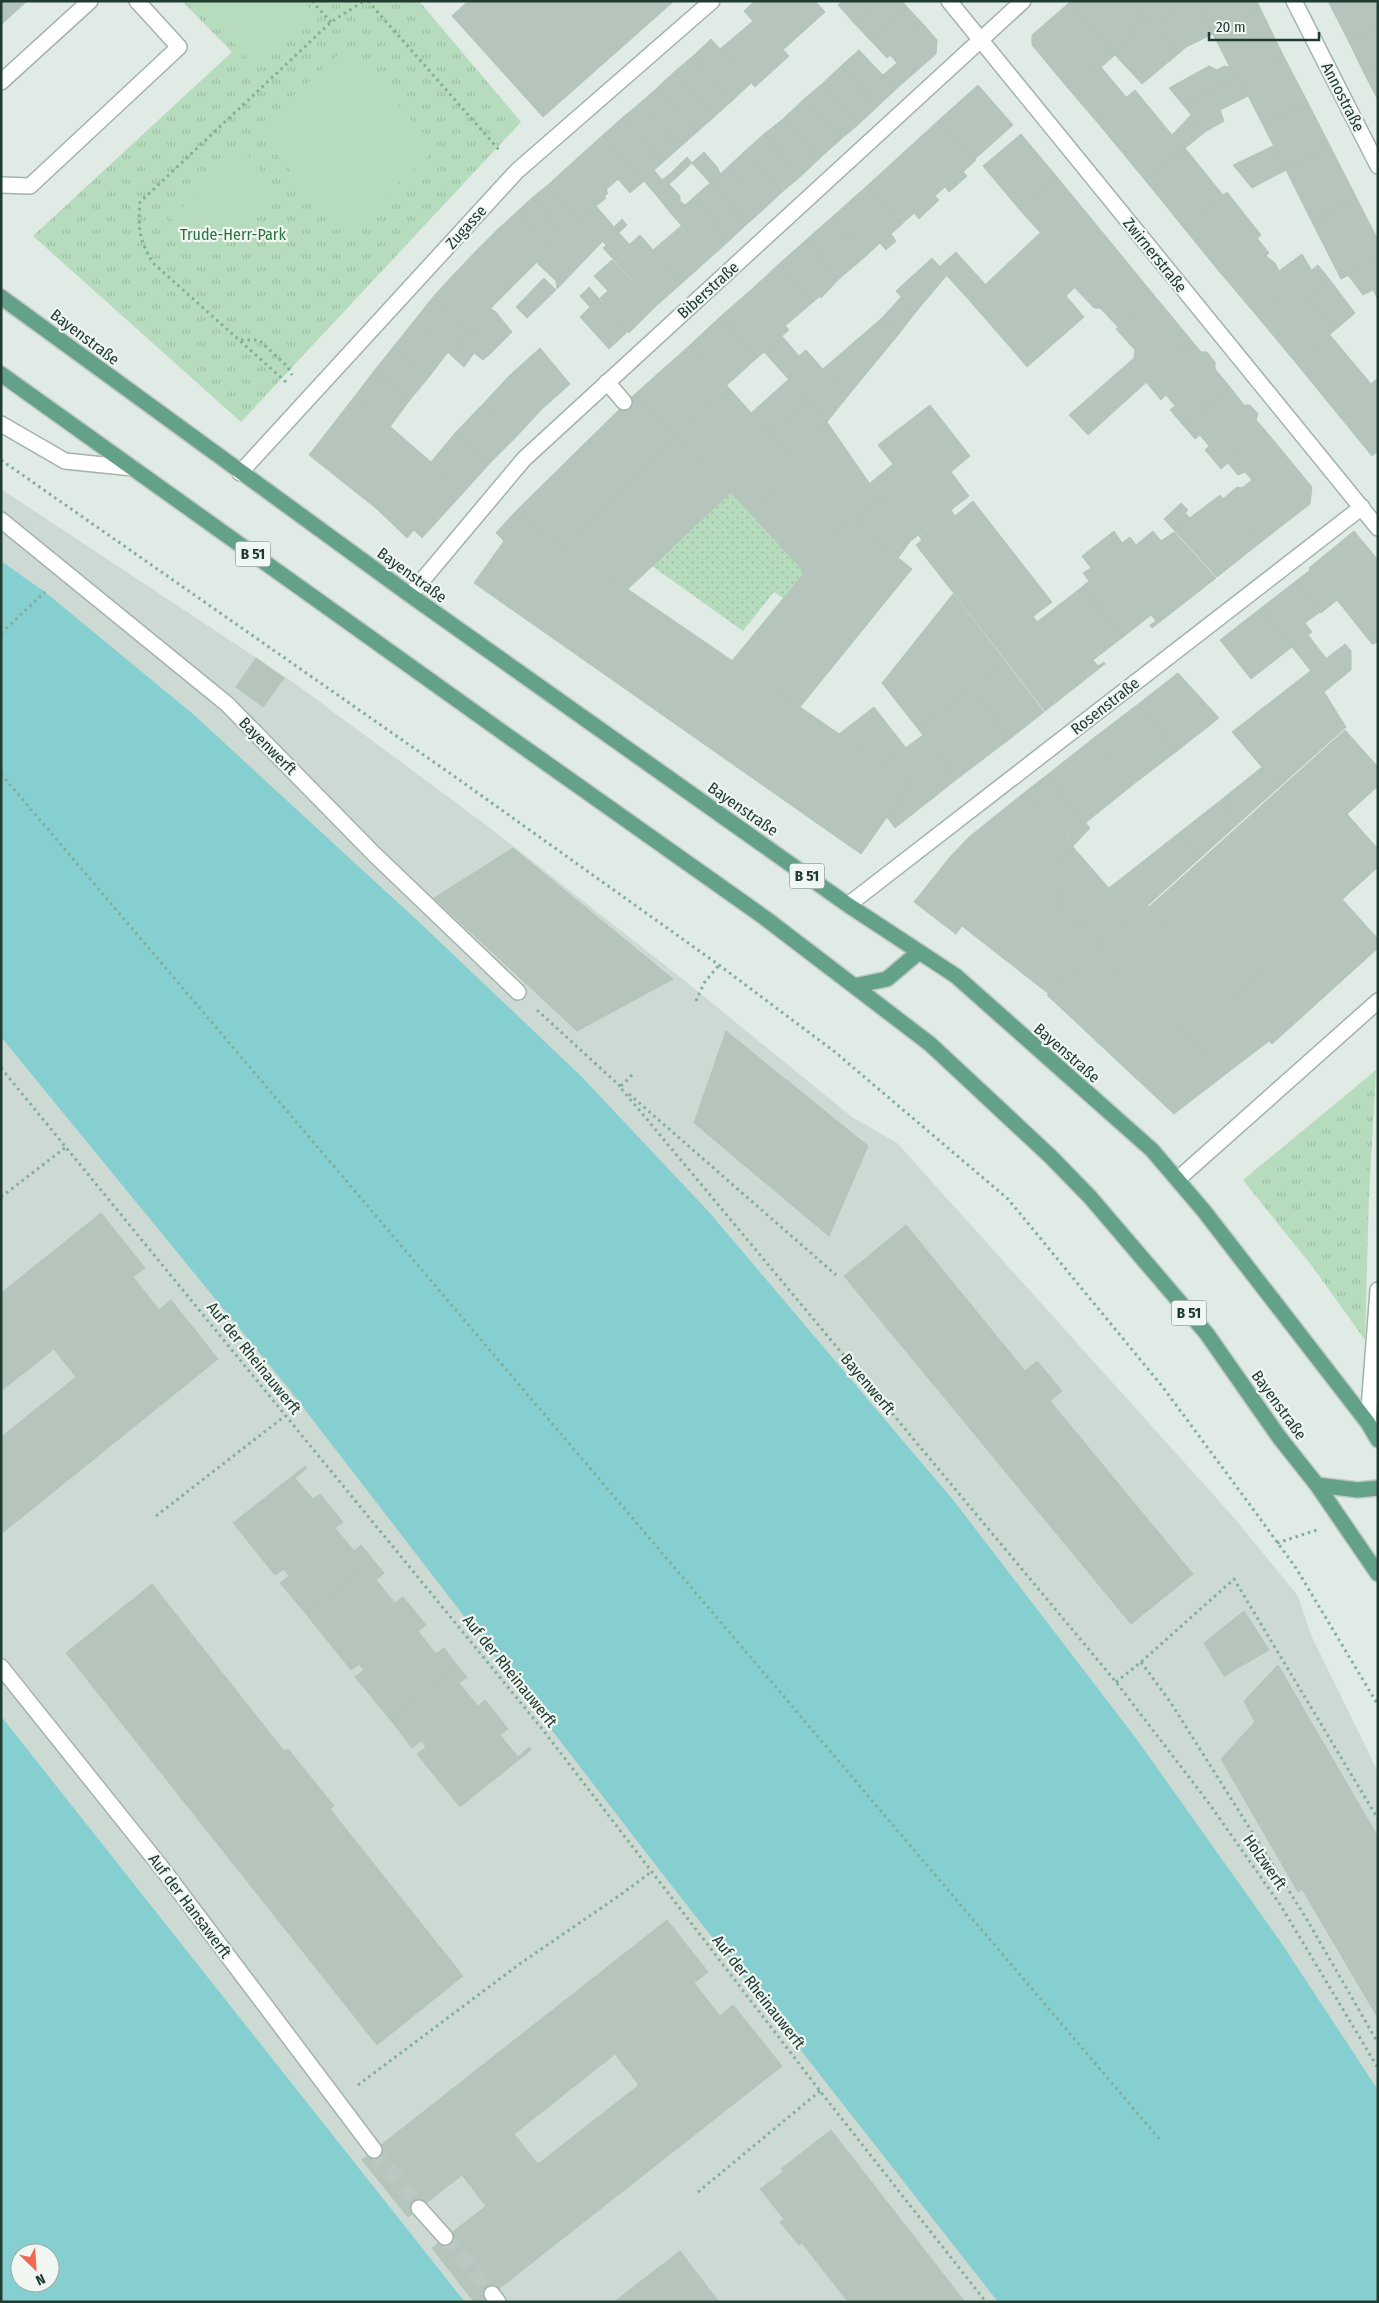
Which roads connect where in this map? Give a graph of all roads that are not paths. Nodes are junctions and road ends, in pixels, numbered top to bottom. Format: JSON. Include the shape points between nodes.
{"nodes":[{"id":1,"x":90,"y":1,"type":"edge"},
{"id":2,"x":137,"y":1,"type":"edge"},
{"id":3,"x":712,"y":1,"type":"edge"},
{"id":4,"x":949,"y":1,"type":"edge"},
{"id":5,"x":1024,"y":1,"type":"edge"},
{"id":6,"x":1294,"y":1,"type":"edge"},
{"id":7,"x":980,"y":40,"type":"junction"},
{"id":8,"x":1,"y":82,"type":"edge"},
{"id":9,"x":1378,"y":166,"type":"edge"},
{"id":10,"x":1,"y":185,"type":"edge"},
{"id":11,"x":1,"y":297,"type":"edge"},
{"id":12,"x":1,"y":374,"type":"edge"},
{"id":13,"x":607,"y":382,"type":"junction"},
{"id":14,"x":624,"y":402,"type":"dead end"},
{"id":15,"x":1,"y":424,"type":"edge"},
{"id":16,"x":133,"y":468,"type":"junction"},
{"id":17,"x":240,"y":473,"type":"junction"},
{"id":18,"x":1362,"y":508,"type":"junction"},
{"id":19,"x":1,"y":520,"type":"edge"},
{"id":20,"x":1378,"y":528,"type":"edge"},
{"id":21,"x":410,"y":595,"type":"junction"},
{"id":22,"x":848,"y":905,"type":"junction"},
{"id":23,"x":919,"y":952,"type":"junction"},
{"id":24,"x":854,"y":986,"type":"junction"},
{"id":25,"x":518,"y":992,"type":"road end"},
{"id":26,"x":1378,"y":1001,"type":"edge"},
{"id":27,"x":1178,"y":1180,"type":"junction"},
{"id":28,"x":1378,"y":1290,"type":"edge"},
{"id":29,"x":1368,"y":1423,"type":"junction"},
{"id":30,"x":1378,"y":1440,"type":"edge"},
{"id":31,"x":1317,"y":1485,"type":"junction"},
{"id":32,"x":1378,"y":1488,"type":"edge"},
{"id":33,"x":1378,"y":1574,"type":"edge"},
{"id":34,"x":1,"y":1667,"type":"edge"},
{"id":35,"x":374,"y":2150,"type":"tunnel mouth"},
{"id":36,"x":419,"y":2208,"type":"tunnel mouth"},
{"id":37,"x":445,"y":2237,"type":"tunnel mouth"}],
"edges":[{"from":1,"to":8,"type":"street"},
{"from":2,"to":10,"type":"street","via":[[180,47],[30,186]]},
{"from":3,"to":17,"type":"street","name":"Zugasse","via":[[517,171]]},
{"from":4,"to":7,"type":"street","name":"Zwirnerstraße"},
{"from":5,"to":7,"type":"street","name":"Biberstraße"},
{"from":6,"to":9,"type":"street","name":"Annostraße"},
{"from":7,"to":13,"type":"street","name":"Biberstraße"},
{"from":7,"to":18,"type":"street","name":"Zwirnerstraße"},
{"from":11,"to":17,"type":"main road","name":"Bayenstraße","number":"B 51"},
{"from":12,"to":16,"type":"main road","name":"Bayenstraße","number":"B 51"},
{"from":13,"to":14,"type":"street"},
{"from":13,"to":21,"type":"street","name":"Biberstraße","via":[[524,459]]},
{"from":15,"to":16,"type":"street","via":[[65,461]]},
{"from":16,"to":24,"type":"main road","name":"Bayenstraße","number":"B 51","via":[[765,918]]},
{"from":17,"to":21,"type":"main road","name":"Bayenstraße","number":"B 51"},
{"from":18,"to":20,"type":"street","name":"Zwirnerstraße"},
{"from":18,"to":22,"type":"street","name":"Rosenstraße"},
{"from":19,"to":25,"type":"street","name":"Bayenwerft","via":[[227,704],[374,854]]},
{"from":21,"to":22,"type":"main road","name":"Bayenstraße","number":"B 51"},
{"from":22,"to":23,"type":"main road","name":"Bayenstraße","number":"B 51"},
{"from":23,"to":24,"type":"main road","via":[[886,979]]},
{"from":23,"to":27,"type":"main road","name":"Bayenstraße","number":"B 51","via":[[956,976],[1152,1150]]},
{"from":24,"to":31,"type":"main road","name":"Bayenstraße","number":"B 51","via":[[930,1044],[1090,1197],[1207,1334]]},
{"from":26,"to":27,"type":"street"},
{"from":27,"to":29,"type":"main road","name":"Bayenstraße","number":"B 51"},
{"from":28,"to":29,"type":"street"},
{"from":29,"to":30,"type":"main road","name":"Bayenstraße","number":"B 51"},
{"from":31,"to":32,"type":"main road","via":[[1358,1490]]},
{"from":31,"to":33,"type":"main road","number":"B 51"},
{"from":34,"to":35,"type":"street","name":"Auf der Hansawerft","via":[[161,1867]]},
{"from":36,"to":37,"type":"street"}]}
